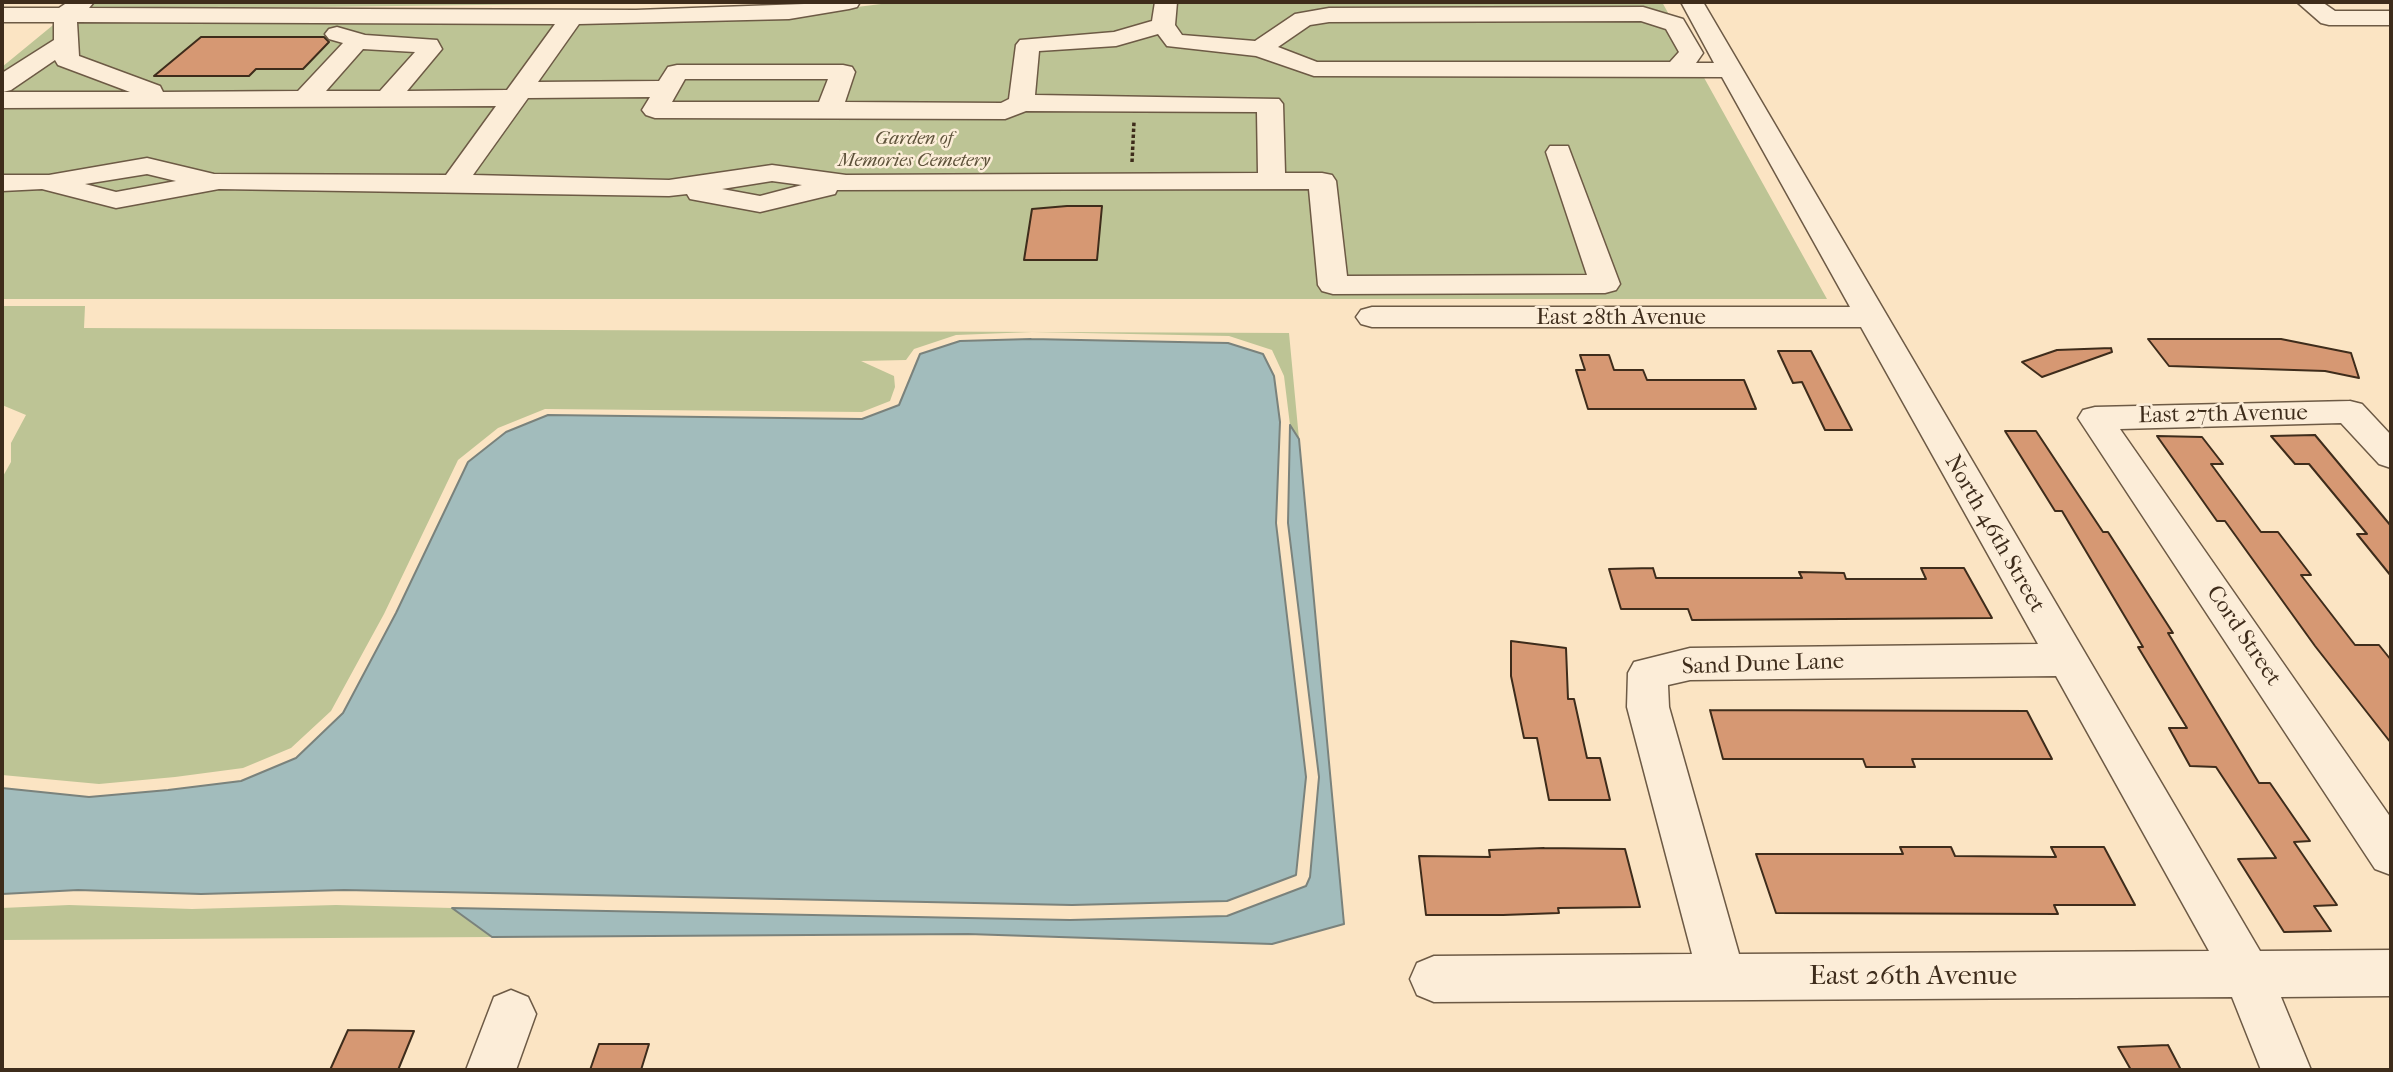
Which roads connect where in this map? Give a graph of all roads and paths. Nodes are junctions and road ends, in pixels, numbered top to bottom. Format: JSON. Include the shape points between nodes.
{"nodes":[{"id":1,"x":849,"y":2,"type":"edge"},
{"id":2,"x":1692,"y":2,"type":"edge"},
{"id":3,"x":2308,"y":2,"type":"edge"},
{"id":4,"x":1551,"y":8,"type":"edge"},
{"id":5,"x":74,"y":9,"type":"edge"},
{"id":6,"x":198,"y":9,"type":"edge"},
{"id":7,"x":1165,"y":13,"type":"edge"},
{"id":8,"x":12,"y":15,"type":"edge"},
{"id":9,"x":346,"y":17,"type":"junction"},
{"id":10,"x":572,"y":17,"type":"junction"},
{"id":11,"x":2391,"y":18,"type":"edge"},
{"id":12,"x":357,"y":42,"type":"junction"},
{"id":13,"x":66,"y":43,"type":"junction"},
{"id":14,"x":1260,"y":49,"type":"junction"},
{"id":15,"x":1676,"y":70,"type":"junction"},
{"id":16,"x":1729,"y":70,"type":"junction"},
{"id":17,"x":2,"y":85,"type":"edge"},
{"id":18,"x":666,"y":89,"type":"junction"},
{"id":19,"x":517,"y":94,"type":"junction"},
{"id":20,"x":304,"y":99,"type":"junction"},
{"id":21,"x":387,"y":99,"type":"junction"},
{"id":22,"x":2,"y":100,"type":"edge"},
{"id":23,"x":176,"y":100,"type":"junction"},
{"id":24,"x":1021,"y":103,"type":"junction"},
{"id":25,"x":1135,"y":103,"type":"junction"},
{"id":26,"x":829,"y":110,"type":"junction"},
{"id":27,"x":1559,"y":152,"type":"dead end"},
{"id":28,"x":1272,"y":181,"type":"junction"},
{"id":29,"x":1132,"y":182,"type":"junction"},
{"id":30,"x":2,"y":183,"type":"edge"},
{"id":31,"x":454,"y":183,"type":"junction"},
{"id":32,"x":1371,"y":317,"type":"dead end"},
{"id":33,"x":1870,"y":317,"type":"junction"},
{"id":34,"x":2095,"y":418,"type":"joint"},
{"id":35,"x":2391,"y":456,"type":"edge"},
{"id":36,"x":2067,"y":660,"type":"junction"},
{"id":37,"x":2391,"y":855,"type":"edge"},
{"id":38,"x":2391,"y":973,"type":"edge"},
{"id":39,"x":2248,"y":975,"type":"junction"},
{"id":40,"x":1723,"y":978,"type":"junction"},
{"id":41,"x":1434,"y":979,"type":"dead end"},
{"id":42,"x":511,"y":1014,"type":"dead end"},
{"id":43,"x":491,"y":1070,"type":"edge"},
{"id":44,"x":2286,"y":1070,"type":"edge"}],
"edges":[{"from":1,"to":10,"type":"street","via":[[789,12]]},
{"from":2,"to":16,"type":"street","name":"North 46th Street"},
{"from":3,"to":11,"type":"street","via":[[2329,18]]},
{"from":4,"to":14,"type":"street","via":[[1329,15],[1303,19]]},
{"from":4,"to":15,"type":"street","via":[[1643,14],[1675,24],[1690,53]]},
{"from":5,"to":6,"type":"street"},
{"from":5,"to":8,"type":"street"},
{"from":5,"to":13,"type":"street"},
{"from":6,"to":9,"type":"street"},
{"from":7,"to":14,"type":"street","via":[[1175,41]]},
{"from":7,"to":24,"type":"street","via":[[1116,39],[1028,45]]},
{"from":9,"to":10,"type":"street"},
{"from":9,"to":12,"type":"street","via":[[334,31]]},
{"from":10,"to":19,"type":"street"},
{"from":12,"to":20,"type":"street"},
{"from":12,"to":21,"type":"street","via":[[424,43],[430,49]]},
{"from":13,"to":17,"type":"street"},
{"from":13,"to":23,"type":"street","via":[[67,60]]},
{"from":14,"to":15,"type":"street","via":[[1314,69]]},
{"from":15,"to":16,"type":"street"},
{"from":16,"to":33,"type":"street","name":"North 46th Street"},
{"from":18,"to":19,"type":"street"},
{"from":18,"to":26,"type":"street","via":[[655,110]]},
{"from":18,"to":26,"type":"street","via":[[677,72],[843,72]]},
{"from":19,"to":21,"type":"street"},
{"from":19,"to":31,"type":"street"},
{"from":20,"to":21,"type":"street"},
{"from":20,"to":23,"type":"street"},
{"from":22,"to":23,"type":"street"},
{"from":24,"to":25,"type":"street"},
{"from":24,"to":26,"type":"street","via":[[1005,111]]},
{"from":25,"to":28,"type":"street","via":[[1270,104]]},
{"from":25,"to":29,"type":"path"},
{"from":27,"to":28,"type":"street","via":[[1605,284],[1334,285],[1322,181]]},
{"from":28,"to":29,"type":"street"},
{"from":29,"to":31,"type":"street","via":[[846,183],[760,204],[669,188]]},
{"from":30,"to":31,"type":"street","via":[[42,181],[116,200],[219,181]]},
{"from":32,"to":33,"type":"street","name":"East 28th Avenue"},
{"from":33,"to":36,"type":"street","name":"North 46th Street"},
{"from":34,"to":35,"type":"street","name":"East 27th Avenue","via":[[2350,411]]},
{"from":34,"to":37,"type":"street","name":"Cord Street"},
{"from":36,"to":39,"type":"street","name":"North 46th Street"},
{"from":36,"to":40,"type":"street","name":"Sand Dune Lane","via":[[1690,664],[1648,673],[1648,707]]},
{"from":38,"to":39,"type":"street","name":"East 26th Avenue"},
{"from":39,"to":40,"type":"street","name":"East 26th Avenue"},
{"from":39,"to":44,"type":"street","name":"North 46th Street"},
{"from":40,"to":41,"type":"street","name":"East 26th Avenue"},
{"from":42,"to":43,"type":"street"}]}
